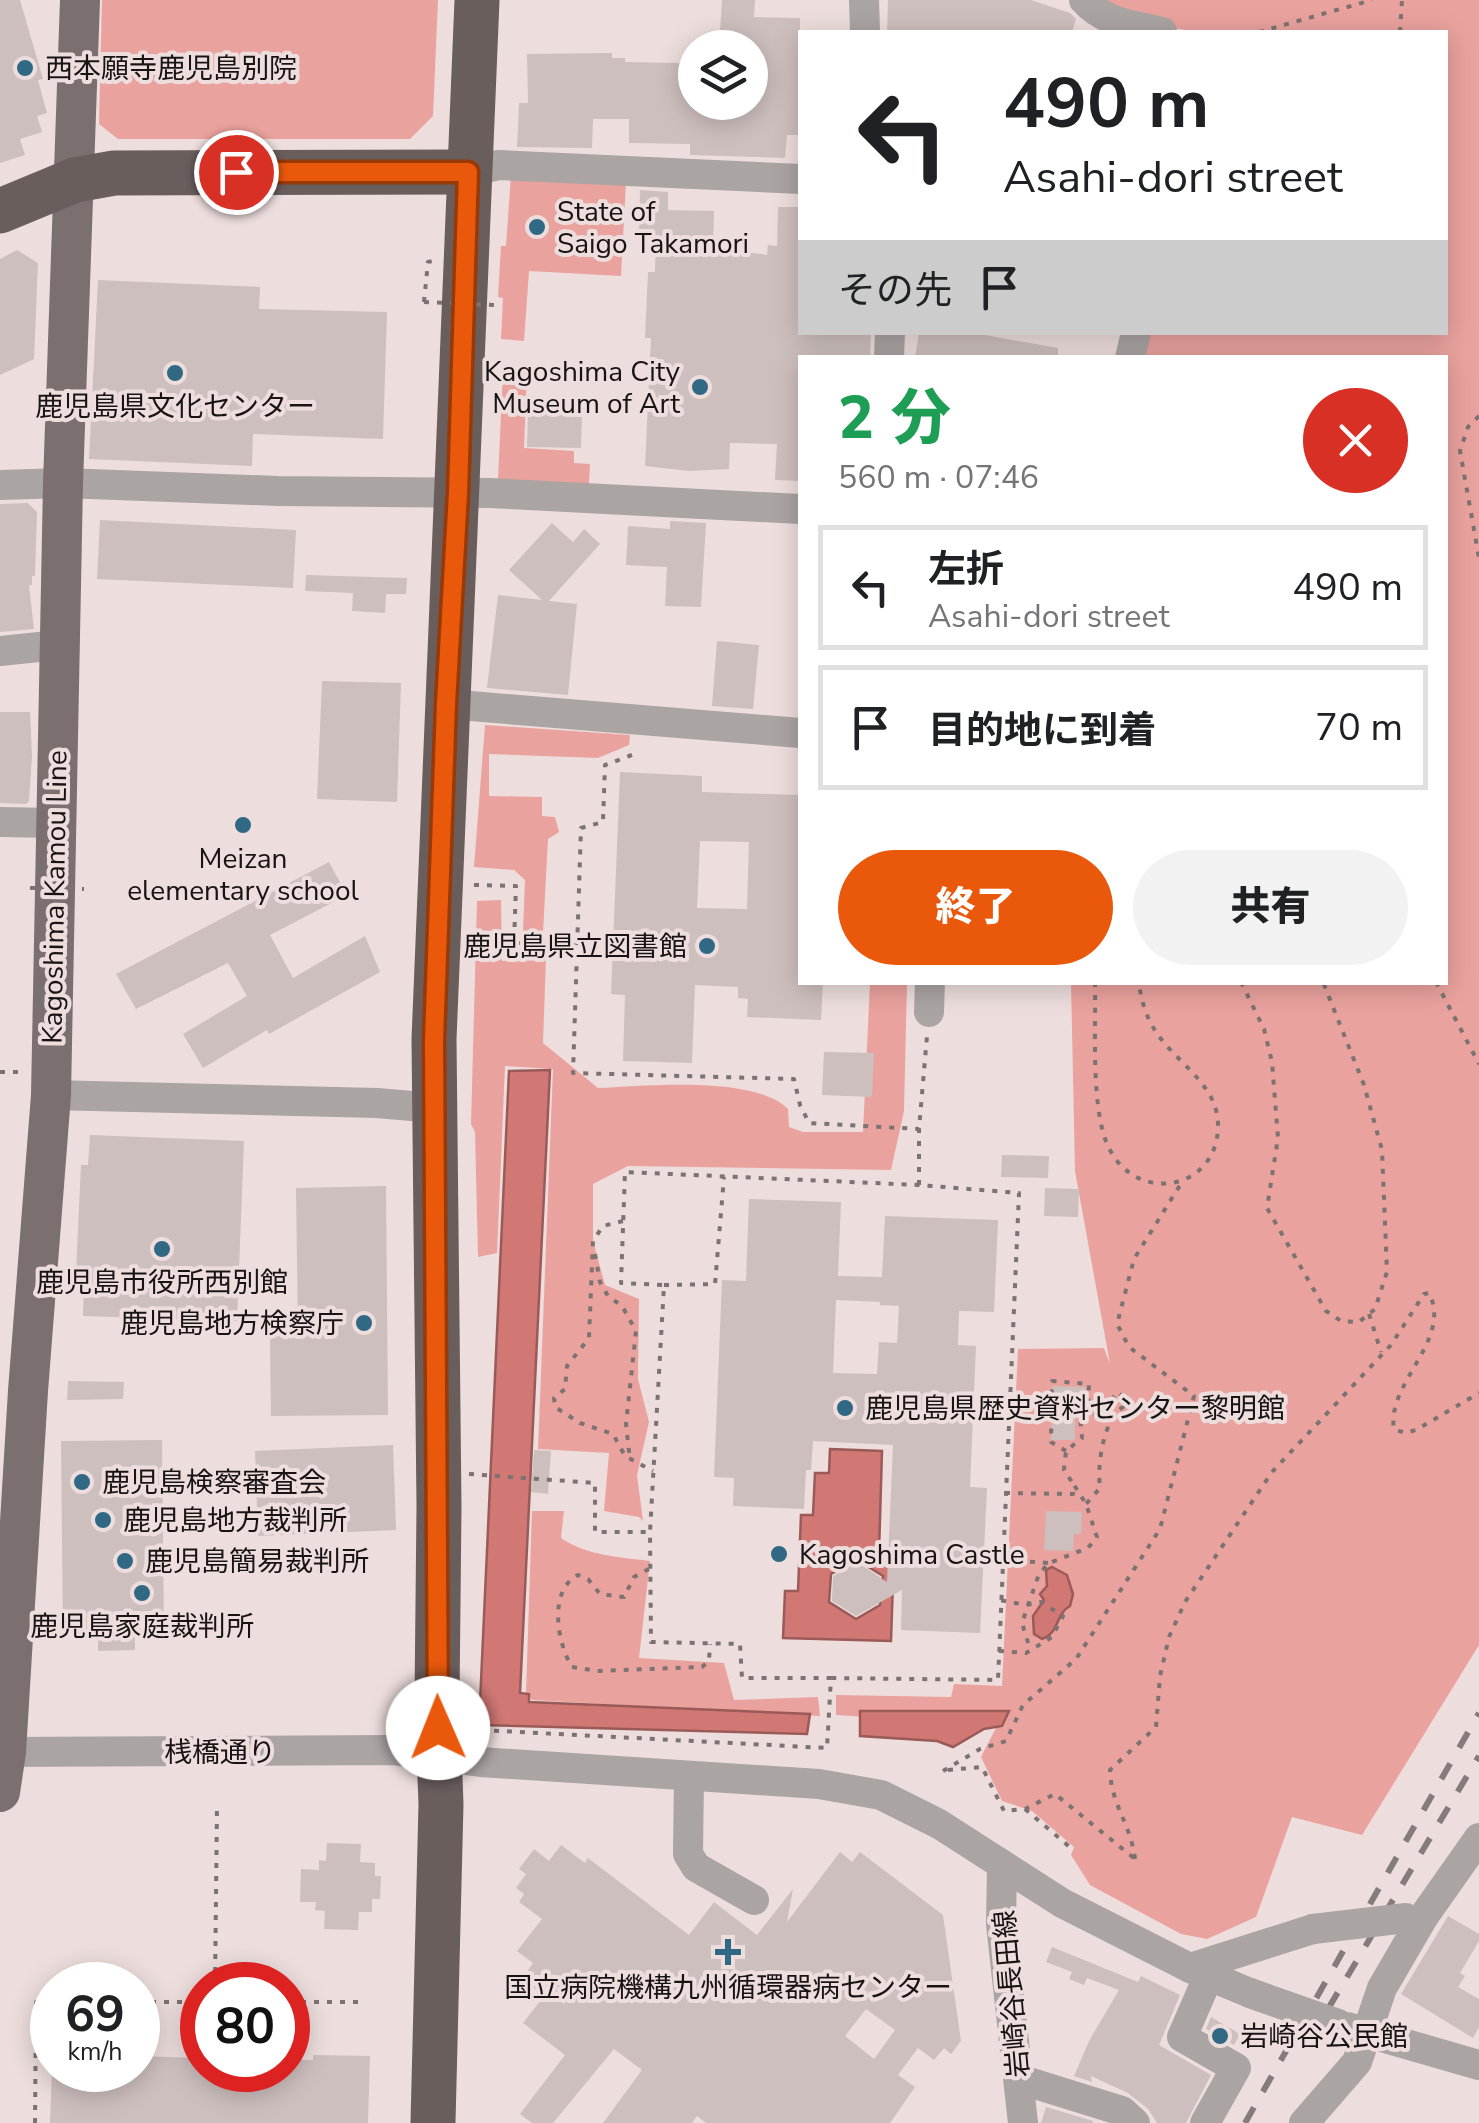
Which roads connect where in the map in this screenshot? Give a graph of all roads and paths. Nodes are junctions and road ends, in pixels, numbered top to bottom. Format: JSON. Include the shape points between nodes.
{"nodes":[{"id":1,"x":80,"y":0,"type":"edge"},
{"id":2,"x":477,"y":0,"type":"edge"},
{"id":3,"x":864,"y":0,"type":"edge"},
{"id":4,"x":1084,"y":0,"type":"edge"},
{"id":5,"x":1372,"y":0,"type":"edge"},
{"id":6,"x":1402,"y":0,"type":"edge"},
{"id":7,"x":865,"y":30,"type":"edge"},
{"id":8,"x":1153,"y":30,"type":"edge"},
{"id":9,"x":1265,"y":30,"type":"edge"},
{"id":10,"x":1400,"y":30,"type":"edge"},
{"id":11,"x":468,"y":172,"type":"junction"},
{"id":12,"x":798,"y":179,"type":"edge"},
{"id":13,"x":75,"y":180,"type":"junction"},
{"id":14,"x":0,"y":211,"type":"edge"},
{"id":15,"x":428,"y":262,"type":"dead end"},
{"id":16,"x":494,"y":305,"type":"dead end"},
{"id":17,"x":1479,"y":416,"type":"edge"},
{"id":18,"x":62,"y":483,"type":"junction"},
{"id":19,"x":0,"y":485,"type":"edge"},
{"id":20,"x":458,"y":493,"type":"junction"},
{"id":21,"x":798,"y":509,"type":"edge"},
{"id":22,"x":1479,"y":558,"type":"edge"},
{"id":23,"x":58,"y":645,"type":"junction"},
{"id":24,"x":0,"y":650,"type":"edge"},
{"id":25,"x":446,"y":704,"type":"junction"},
{"id":26,"x":798,"y":733,"type":"edge"},
{"id":27,"x":632,"y":755,"type":"dead end"},
{"id":28,"x":0,"y":822,"type":"edge"},
{"id":29,"x":55,"y":823,"type":"junction"},
{"id":30,"x":469,"y":884,"type":"dead end"},
{"id":31,"x":30,"y":888,"type":"dead end"},
{"id":32,"x":84,"y":889,"type":"dead end"},
{"id":33,"x":576,"y":943,"type":"junction"},
{"id":34,"x":1095,"y":985,"type":"edge"},
{"id":35,"x":1140,"y":985,"type":"edge"},
{"id":36,"x":1243,"y":985,"type":"edge"},
{"id":37,"x":1324,"y":985,"type":"edge"},
{"id":38,"x":1438,"y":985,"type":"edge"},
{"id":39,"x":929,"y":997,"type":"edge"},
{"id":40,"x":1479,"y":1064,"type":"edge"},
{"id":41,"x":0,"y":1072,"type":"edge"},
{"id":42,"x":40,"y":1084,"type":"junction"},
{"id":43,"x":435,"y":1108,"type":"junction"},
{"id":44,"x":920,"y":1129,"type":"junction"},
{"id":45,"x":724,"y":1177,"type":"junction"},
{"id":46,"x":1182,"y":1182,"type":"junction"},
{"id":47,"x":920,"y":1185,"type":"junction"},
{"id":48,"x":623,"y":1221,"type":"junction"},
{"id":49,"x":594,"y":1251,"type":"junction"},
{"id":50,"x":664,"y":1285,"type":"junction"},
{"id":51,"x":1369,"y":1314,"type":"junction"},
{"id":52,"x":1381,"y":1355,"type":"junction"},
{"id":53,"x":14,"y":1391,"type":"edge"},
{"id":54,"x":1479,"y":1392,"type":"edge"},
{"id":55,"x":1080,"y":1416,"type":"junction"},
{"id":56,"x":1066,"y":1450,"type":"junction"},
{"id":57,"x":630,"y":1460,"type":"junction"},
{"id":58,"x":654,"y":1471,"type":"junction"},
{"id":59,"x":470,"y":1474,"type":"dead end"},
{"id":60,"x":1074,"y":1485,"type":"junction"},
{"id":61,"x":1005,"y":1494,"type":"junction"},
{"id":62,"x":1086,"y":1504,"type":"junction"},
{"id":63,"x":650,"y":1532,"type":"junction"},
{"id":64,"x":1002,"y":1560,"type":"junction"},
{"id":65,"x":1049,"y":1563,"type":"junction"},
{"id":66,"x":651,"y":1569,"type":"junction"},
{"id":67,"x":1000,"y":1600,"type":"junction"},
{"id":68,"x":1026,"y":1605,"type":"junction"},
{"id":69,"x":710,"y":1644,"type":"junction"},
{"id":70,"x":1030,"y":1649,"type":"junction"},
{"id":71,"x":998,"y":1651,"type":"junction"},
{"id":72,"x":831,"y":1678,"type":"junction"},
{"id":73,"x":481,"y":1730,"type":"dead end"},
{"id":74,"x":3,"y":1752,"type":"edge"},
{"id":75,"x":439,"y":1757,"type":"junction"},
{"id":76,"x":689,"y":1776,"type":"junction"},
{"id":77,"x":0,"y":1792,"type":"edge"},
{"id":78,"x":217,"y":1808,"type":"dead end"},
{"id":79,"x":1025,"y":1809,"type":"junction"},
{"id":80,"x":1479,"y":1838,"type":"edge"},
{"id":81,"x":1070,"y":1848,"type":"dead end"},
{"id":82,"x":1002,"y":1865,"type":"junction"},
{"id":83,"x":754,"y":1900,"type":"dead end"},
{"id":84,"x":1415,"y":1917,"type":"junction"},
{"id":85,"x":215,"y":1962,"type":"edge"},
{"id":86,"x":1200,"y":1971,"type":"junction"},
{"id":87,"x":310,"y":2002,"type":"edge"},
{"id":88,"x":359,"y":2002,"type":"dead end"},
{"id":89,"x":1352,"y":2029,"type":"junction"},
{"id":90,"x":1479,"y":2064,"type":"edge"},
{"id":91,"x":1019,"y":2079,"type":"junction"},
{"id":92,"x":35,"y":2092,"type":"edge"},
{"id":93,"x":35,"y":2123,"type":"edge"},
{"id":94,"x":433,"y":2123,"type":"edge"},
{"id":95,"x":1022,"y":2123,"type":"edge"},
{"id":96,"x":1136,"y":2123,"type":"edge"},
{"id":97,"x":1205,"y":2123,"type":"edge"},
{"id":98,"x":1304,"y":2123,"type":"edge"}],
"edges":[{"from":1,"to":13,"type":"main road","name":"Kagoshima Kamou Line"},
{"from":2,"to":11,"type":"highway"},
{"from":3,"to":7,"type":"street"},
{"from":4,"to":8,"type":"street","via":[[1110,20]]},
{"from":5,"to":9,"type":"path"},
{"from":6,"to":10,"type":"path"},
{"from":11,"to":12,"type":"street","via":[[499,165]]},
{"from":11,"to":13,"type":"highway","via":[[114,173]]},
{"from":11,"to":20,"type":"highway"},
{"from":13,"to":14,"type":"highway"},
{"from":13,"to":18,"type":"main road","name":"Kagoshima Kamou Line"},
{"from":15,"to":16,"type":"path","bridge":true,"via":[[424,302]]},
{"from":17,"to":22,"type":"path","via":[[1460,452]]},
{"from":18,"to":19,"type":"street"},
{"from":18,"to":20,"type":"street"},
{"from":18,"to":23,"type":"main road","name":"Kagoshima Kamou Line"},
{"from":20,"to":21,"type":"street"},
{"from":20,"to":25,"type":"highway"},
{"from":23,"to":24,"type":"street"},
{"from":23,"to":29,"type":"main road","name":"Kagoshima Kamou Line"},
{"from":25,"to":26,"type":"street"},
{"from":25,"to":43,"type":"highway"},
{"from":27,"to":33,"type":"path","via":[[605,765],[604,822],[581,828]]},
{"from":28,"to":29,"type":"street"},
{"from":29,"to":42,"type":"main road","name":"Kagoshima Kamou Line"},
{"from":30,"to":33,"type":"path","via":[[516,886],[514,944]]},
{"from":31,"to":32,"type":"path","bridge":true},
{"from":33,"to":44,"type":"path","via":[[574,1073],[794,1079],[809,1123]]},
{"from":34,"to":46,"type":"path","via":[[1098,1105],[1108,1148],[1149,1183]]},
{"from":35,"to":46,"type":"path","via":[[1154,1028],[1216,1106],[1212,1149]]},
{"from":36,"to":51,"type":"path","via":[[1272,1062],[1278,1138],[1267,1208],[1326,1311],[1359,1322]]},
{"from":37,"to":51,"type":"path","via":[[1382,1150],[1387,1272]]},
{"from":38,"to":40,"type":"path"},
{"from":39,"to":44,"type":"path"},
{"from":41,"to":42,"type":"path"},
{"from":42,"to":43,"type":"street"},
{"from":42,"to":53,"type":"main road","name":"Kagoshima Kamou Line"},
{"from":43,"to":75,"type":"highway"},
{"from":44,"to":47,"type":"path"},
{"from":45,"to":47,"type":"path"},
{"from":45,"to":48,"type":"path","via":[[625,1172]]},
{"from":45,"to":50,"type":"path","via":[[714,1284]]},
{"from":46,"to":79,"type":"path","via":[[1134,1259],[1117,1324],[1129,1347],[1194,1396],[1160,1530],[1076,1659],[1023,1705],[1006,1741],[943,1771],[982,1766],[1004,1810]]},
{"from":47,"to":61,"type":"path","via":[[1020,1193]]},
{"from":48,"to":49,"type":"path","via":[[597,1232]]},
{"from":48,"to":50,"type":"path","via":[[620,1283]]},
{"from":49,"to":57,"type":"path","via":[[600,1282],[636,1330],[626,1424]]},
{"from":49,"to":57,"type":"path","via":[[589,1338],[566,1366],[555,1407],[613,1434]]},
{"from":50,"to":58,"type":"path"},
{"from":51,"to":52,"type":"path"},
{"from":52,"to":54,"type":"path","via":[[1420,1296],[1429,1293],[1434,1316],[1395,1405],[1394,1429],[1416,1430]]},
{"from":52,"to":79,"type":"path","via":[[1272,1472],[1185,1602],[1160,1676],[1156,1727],[1110,1770],[1112,1798],[1136,1859],[1055,1794]]},
{"from":53,"to":74,"type":"main road","name":"Kagoshima Kamou Line"},
{"from":55,"to":56,"type":"path","via":[[1082,1438]]},
{"from":55,"to":56,"type":"path","via":[[1090,1384],[1052,1382],[1051,1442]]},
{"from":55,"to":62,"type":"path","via":[[1102,1414],[1121,1395],[1124,1406],[1109,1425],[1098,1472],[1100,1488]]},
{"from":56,"to":60,"type":"path","via":[[1064,1470]]},
{"from":57,"to":58,"type":"path"},
{"from":58,"to":63,"type":"path"},
{"from":59,"to":63,"type":"path","via":[[595,1483],[595,1532]]},
{"from":60,"to":61,"type":"path","via":[[1073,1494]]},
{"from":60,"to":62,"type":"path"},
{"from":61,"to":64,"type":"path"},
{"from":62,"to":65,"type":"path","via":[[1096,1541]]},
{"from":63,"to":66,"type":"path"},
{"from":64,"to":65,"type":"path"},
{"from":64,"to":67,"type":"path"},
{"from":65,"to":68,"type":"path"},
{"from":66,"to":69,"type":"path","via":[[651,1642]]},
{"from":66,"to":69,"type":"path","via":[[634,1577],[624,1597],[600,1594],[584,1576],[565,1583],[560,1624],[572,1667],[702,1667]]},
{"from":67,"to":68,"type":"path"},
{"from":67,"to":71,"type":"path"},
{"from":68,"to":70,"type":"path","via":[[1022,1623]]},
{"from":68,"to":70,"type":"path","via":[[1042,1602],[1062,1615],[1052,1637]]},
{"from":69,"to":72,"type":"path","via":[[740,1644],[742,1678]]},
{"from":70,"to":71,"type":"path"},
{"from":71,"to":72,"type":"path","via":[[998,1680]]},
{"from":72,"to":73,"type":"path","via":[[827,1748]]},
{"from":74,"to":75,"type":"street","name":"桟橋通り","via":[[378,1750]]},
{"from":74,"to":77,"type":"main road","name":"Kagoshima Kamou Line"},
{"from":75,"to":76,"type":"street","name":"桟橋通り"},
{"from":75,"to":94,"type":"highway"},
{"from":76,"to":82,"type":"street","name":"桟橋通り","via":[[881,1795]]},
{"from":76,"to":83,"type":"street","via":[[688,1854],[696,1868]]},
{"from":78,"to":85,"type":"path"},
{"from":79,"to":81,"type":"path"},
{"from":80,"to":84,"type":"street"},
{"from":82,"to":86,"type":"street","name":"桟橋通り","via":[[1062,1903]]},
{"from":82,"to":91,"type":"street","name":"岩崎谷長田線","via":[[1001,1924]]},
{"from":84,"to":86,"type":"street","bridge":true,"via":[[1313,1929]]},
{"from":84,"to":89,"type":"street","via":[[1382,1988]]},
{"from":86,"to":89,"type":"street","name":"桟橋通り","bridge":true},
{"from":86,"to":97,"type":"street","via":[[1182,2037],[1236,2068]]},
{"from":87,"to":88,"type":"path"},
{"from":89,"to":90,"type":"street","name":"桟橋通り"},
{"from":89,"to":98,"type":"street","via":[[1357,2062]]},
{"from":91,"to":95,"type":"street","name":"岩崎谷長田線"},
{"from":91,"to":96,"type":"street","via":[[1122,2110]]},
{"from":92,"to":93,"type":"path"}]}
